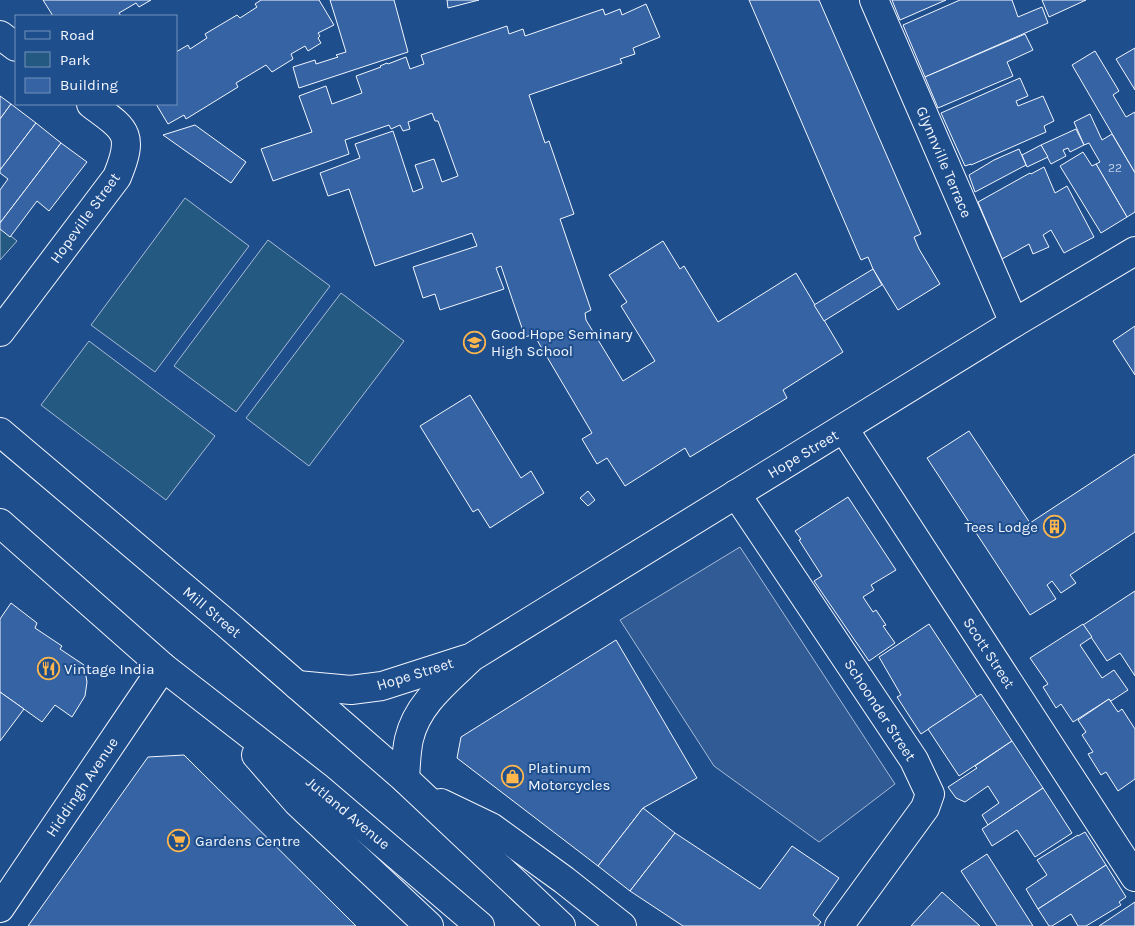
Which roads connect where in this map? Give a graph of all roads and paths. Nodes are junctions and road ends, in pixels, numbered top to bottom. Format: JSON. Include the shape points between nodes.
{"nodes":[{"id":1,"x":874,"y":0,"type":"edge"},
{"id":2,"x":0,"y":35,"type":"edge"},
{"id":3,"x":15,"y":46,"type":"edge"},
{"id":4,"x":92,"y":105,"type":"edge"},
{"id":5,"x":1135,"y":251,"type":"edge"},
{"id":6,"x":1014,"y":323,"type":"junction"},
{"id":7,"x":0,"y":332,"type":"edge"},
{"id":8,"x":844,"y":429,"type":"junction"},
{"id":9,"x":0,"y":432,"type":"edge"},
{"id":10,"x":736,"y":494,"type":"junction"},
{"id":11,"x":0,"y":523,"type":"edge"},
{"id":12,"x":472,"y":657,"type":"junction"},
{"id":13,"x":163,"y":666,"type":"junction"},
{"id":14,"x":298,"y":685,"type":"junction"},
{"id":15,"x":212,"y":705,"type":"junction"},
{"id":16,"x":413,"y":786,"type":"junction"},
{"id":17,"x":1135,"y":877,"type":"edge"},
{"id":18,"x":0,"y":908,"type":"edge"},
{"id":19,"x":429,"y":926,"type":"edge"},
{"id":20,"x":480,"y":926,"type":"edge"},
{"id":21,"x":561,"y":926,"type":"edge"},
{"id":22,"x":622,"y":926,"type":"edge"},
{"id":23,"x":839,"y":926,"type":"edge"}],
"edges":[{"from":1,"to":6,"type":"street","name":"Glynnville Terrace"},
{"from":2,"to":3,"type":"street"},
{"from":4,"to":7,"type":"street","name":"Hopeville Street","via":[[124,133],[128,145],[125,159],[117,177]]},
{"from":5,"to":6,"type":"street","name":"Hope Street"},
{"from":6,"to":8,"type":"street","name":"Hope Street"},
{"from":8,"to":10,"type":"street","name":"Hope Street"},
{"from":8,"to":17,"type":"street","name":"Scott Street"},
{"from":9,"to":14,"type":"street","name":"Mill Street"},
{"from":10,"to":12,"type":"street","name":"Hope Street"},
{"from":10,"to":23,"type":"street","name":"Schoonder Street","via":[[914,760],[930,794],[925,808]]},
{"from":11,"to":13,"type":"street"},
{"from":12,"to":14,"type":"street","name":"Hope Street","via":[[382,686],[351,690]]},
{"from":12,"to":16,"type":"street","name":"Hope Street","via":[[431,696],[417,716],[409,739]]},
{"from":13,"to":15,"type":"street"},
{"from":13,"to":18,"type":"street","name":"Hiddingh Avenue"},
{"from":14,"to":16,"type":"street","name":"Mill Street"},
{"from":15,"to":19,"type":"street","via":[[297,802]]},
{"from":15,"to":20,"type":"street","name":"Jutland Avenue","via":[[316,786]]},
{"from":16,"to":21,"type":"street"},
{"from":16,"to":22,"type":"street","via":[[491,827]]}]}
